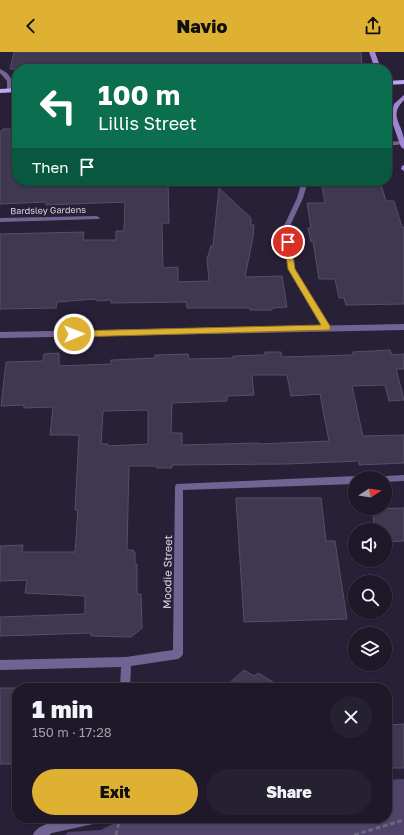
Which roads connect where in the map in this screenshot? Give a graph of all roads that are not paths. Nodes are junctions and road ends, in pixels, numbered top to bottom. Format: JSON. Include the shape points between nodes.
{"nodes":[{"id":1,"x":372,"y":52,"type":"edge"},
{"id":2,"x":376,"y":64,"type":"edge"},
{"id":3,"x":0,"y":71,"type":"edge"},
{"id":4,"x":404,"y":82,"type":"edge"},
{"id":5,"x":392,"y":83,"type":"edge"},
{"id":6,"x":12,"y":87,"type":"edge"},
{"id":7,"x":0,"y":90,"type":"edge"},
{"id":8,"x":12,"y":90,"type":"edge"},
{"id":9,"x":404,"y":97,"type":"edge"},
{"id":10,"x":392,"y":114,"type":"edge"},
{"id":11,"x":393,"y":117,"type":"junction"},
{"id":12,"x":392,"y":144,"type":"edge"},
{"id":13,"x":403,"y":145,"type":"edge"},
{"id":14,"x":302,"y":186,"type":"edge"},
{"id":15,"x":97,"y":218,"type":"dead end"},
{"id":16,"x":0,"y":220,"type":"edge"},
{"id":17,"x":404,"y":327,"type":"edge"},
{"id":18,"x":327,"y":328,"type":"junction"},
{"id":19,"x":0,"y":335,"type":"edge"},
{"id":20,"x":404,"y":478,"type":"edge"},
{"id":21,"x":392,"y":479,"type":"edge"},
{"id":22,"x":348,"y":480,"type":"edge"},
{"id":23,"x":126,"y":662,"type":"junction"},
{"id":24,"x":0,"y":665,"type":"edge"},
{"id":25,"x":125,"y":683,"type":"edge"},
{"id":26,"x":74,"y":823,"type":"edge"},
{"id":27,"x":38,"y":835,"type":"edge"}],
"edges":[{"from":1,"to":2,"type":"main road"},
{"from":3,"to":6,"type":"street","via":[[5,74]]},
{"from":4,"to":5,"type":"main road"},
{"from":7,"to":8,"type":"main road"},
{"from":9,"to":11,"type":"main road","via":[[396,105]]},
{"from":10,"to":11,"type":"main road"},
{"from":11,"to":13,"type":"main road"},
{"from":12,"to":13,"type":"street"},
{"from":14,"to":18,"type":"street","via":[[300,198],[286,228],[292,269]]},
{"from":15,"to":16,"type":"street","name":"Bardsley Gardens"},
{"from":17,"to":18,"type":"street"},
{"from":18,"to":19,"type":"street"},
{"from":20,"to":21,"type":"street"},
{"from":22,"to":23,"type":"street","name":"Moodie Street","via":[[180,487],[178,654]]},
{"from":23,"to":24,"type":"street","name":"Moodie Street"},
{"from":23,"to":25,"type":"street"},
{"from":26,"to":27,"type":"street","via":[[51,828]]}]}
